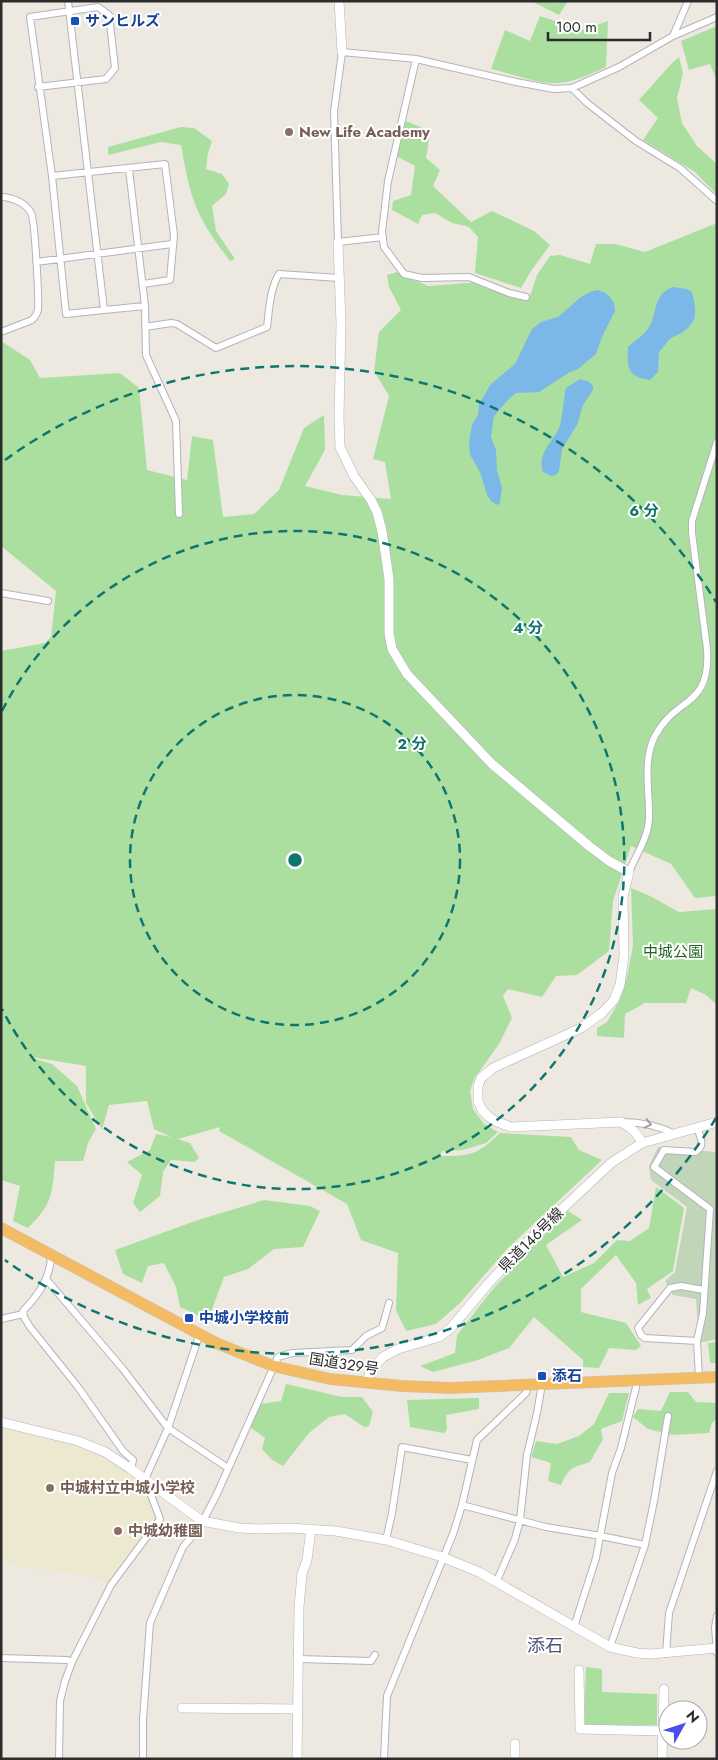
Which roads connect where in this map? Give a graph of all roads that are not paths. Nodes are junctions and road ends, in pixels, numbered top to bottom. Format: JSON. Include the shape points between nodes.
{"nodes":[{"id":1,"x":68,"y":1,"type":"edge"},
{"id":2,"x":340,"y":1,"type":"edge"},
{"id":3,"x":688,"y":1,"type":"edge"},
{"id":4,"x":70,"y":12,"type":"junction"},
{"id":5,"x":717,"y":17,"type":"edge"},
{"id":6,"x":673,"y":36,"type":"junction"},
{"id":7,"x":342,"y":52,"type":"junction"},
{"id":8,"x":416,"y":59,"type":"junction"},
{"id":9,"x":78,"y":82,"type":"junction"},
{"id":10,"x":38,"y":87,"type":"junction"},
{"id":11,"x":572,"y":88,"type":"junction"},
{"id":12,"x":129,"y":169,"type":"junction"},
{"id":13,"x":88,"y":174,"type":"junction"},
{"id":14,"x":52,"y":176,"type":"junction"},
{"id":15,"x":1,"y":198,"type":"edge"},
{"id":16,"x":717,"y":201,"type":"edge"},
{"id":17,"x":383,"y":237,"type":"junction"},
{"id":18,"x":338,"y":242,"type":"junction"},
{"id":19,"x":172,"y":244,"type":"junction"},
{"id":20,"x":138,"y":248,"type":"junction"},
{"id":21,"x":98,"y":254,"type":"junction"},
{"id":22,"x":59,"y":258,"type":"junction"},
{"id":23,"x":36,"y":262,"type":"junction"},
{"id":24,"x":339,"y":278,"type":"junction"},
{"id":25,"x":143,"y":284,"type":"junction"},
{"id":26,"x":526,"y":297,"type":"dead end"},
{"id":27,"x":145,"y":306,"type":"junction"},
{"id":28,"x":104,"y":310,"type":"junction"},
{"id":29,"x":145,"y":327,"type":"junction"},
{"id":30,"x":1,"y":332,"type":"edge"},
{"id":31,"x":717,"y":442,"type":"edge"},
{"id":32,"x":179,"y":514,"type":"dead end"},
{"id":33,"x":1,"y":593,"type":"edge"},
{"id":34,"x":48,"y":601,"type":"dead end"},
{"id":35,"x":629,"y":872,"type":"junction"},
{"id":36,"x":620,"y":1122,"type":"junction"},
{"id":37,"x":717,"y":1122,"type":"edge"},
{"id":38,"x":697,"y":1128,"type":"junction"},
{"id":39,"x":675,"y":1134,"type":"junction"},
{"id":40,"x":642,"y":1144,"type":"junction"},
{"id":41,"x":1,"y":1228,"type":"edge"},
{"id":42,"x":51,"y":1255,"type":"junction"},
{"id":43,"x":46,"y":1278,"type":"junction"},
{"id":44,"x":704,"y":1290,"type":"junction"},
{"id":45,"x":389,"y":1303,"type":"dead end"},
{"id":46,"x":23,"y":1314,"type":"junction"},
{"id":47,"x":1,"y":1319,"type":"edge"},
{"id":48,"x":199,"y":1336,"type":"junction"},
{"id":49,"x":697,"y":1341,"type":"junction"},
{"id":50,"x":273,"y":1366,"type":"junction"},
{"id":51,"x":717,"y":1377,"type":"edge"},
{"id":52,"x":699,"y":1378,"type":"junction"},
{"id":53,"x":637,"y":1380,"type":"junction"},
{"id":54,"x":367,"y":1383,"type":"junction"},
{"id":55,"x":528,"y":1384,"type":"junction"},
{"id":56,"x":542,"y":1384,"type":"junction"},
{"id":57,"x":668,"y":1416,"type":"dead end"},
{"id":58,"x":1,"y":1422,"type":"edge"},
{"id":59,"x":168,"y":1428,"type":"junction"},
{"id":60,"x":472,"y":1460,"type":"junction"},
{"id":61,"x":228,"y":1468,"type":"junction"},
{"id":62,"x":131,"y":1469,"type":"junction"},
{"id":63,"x":717,"y":1471,"type":"edge"},
{"id":64,"x":145,"y":1479,"type":"junction"},
{"id":65,"x":462,"y":1505,"type":"junction"},
{"id":66,"x":520,"y":1520,"type":"junction"},
{"id":67,"x":202,"y":1521,"type":"junction"},
{"id":68,"x":311,"y":1529,"type":"junction"},
{"id":69,"x":601,"y":1536,"type":"junction"},
{"id":70,"x":386,"y":1540,"type":"junction"},
{"id":71,"x":644,"y":1545,"type":"junction"},
{"id":72,"x":442,"y":1557,"type":"junction"},
{"id":73,"x":496,"y":1583,"type":"junction"},
{"id":74,"x":717,"y":1616,"type":"edge"},
{"id":75,"x":574,"y":1627,"type":"junction"},
{"id":76,"x":610,"y":1647,"type":"junction"},
{"id":77,"x":716,"y":1648,"type":"edge"},
{"id":78,"x":717,"y":1653,"type":"edge"},
{"id":79,"x":666,"y":1654,"type":"junction"},
{"id":80,"x":375,"y":1655,"type":"dead end"},
{"id":81,"x":1,"y":1658,"type":"edge"},
{"id":82,"x":298,"y":1660,"type":"junction"},
{"id":83,"x":72,"y":1662,"type":"junction"},
{"id":84,"x":579,"y":1670,"type":"dead end"},
{"id":85,"x":664,"y":1689,"type":"dead end"},
{"id":86,"x":663,"y":1700,"type":"edge"},
{"id":87,"x":182,"y":1708,"type":"dead end"},
{"id":88,"x":298,"y":1709,"type":"junction"},
{"id":89,"x":658,"y":1731,"type":"edge"},
{"id":90,"x":515,"y":1744,"type":"dead end"},
{"id":91,"x":59,"y":1759,"type":"edge"},
{"id":92,"x":143,"y":1759,"type":"edge"},
{"id":93,"x":297,"y":1759,"type":"edge"},
{"id":94,"x":384,"y":1759,"type":"edge"},
{"id":95,"x":515,"y":1759,"type":"edge"}],
"edges":[{"from":1,"to":4,"type":"street"},
{"from":2,"to":7,"type":"street"},
{"from":3,"to":6,"type":"street"},
{"from":4,"to":9,"type":"street"},
{"from":4,"to":9,"type":"street","via":[[98,8],[109,15],[115,68],[106,79]]},
{"from":4,"to":10,"type":"street","via":[[30,17]]},
{"from":5,"to":6,"type":"street"},
{"from":6,"to":11,"type":"street","via":[[620,67]]},
{"from":7,"to":8,"type":"street"},
{"from":7,"to":18,"type":"street","via":[[334,112]]},
{"from":8,"to":11,"type":"street","via":[[516,82],[554,89]]},
{"from":8,"to":17,"type":"street","via":[[388,181]]},
{"from":9,"to":10,"type":"street"},
{"from":9,"to":13,"type":"street"},
{"from":10,"to":14,"type":"street"},
{"from":11,"to":16,"type":"street","via":[[636,141],[680,168]]},
{"from":12,"to":13,"type":"street"},
{"from":12,"to":19,"type":"street","via":[[165,164],[174,235]]},
{"from":12,"to":20,"type":"street"},
{"from":13,"to":14,"type":"street"},
{"from":13,"to":21,"type":"street"},
{"from":14,"to":22,"type":"street"},
{"from":15,"to":23,"type":"street","via":[[9,197],[32,214]]},
{"from":17,"to":18,"type":"street"},
{"from":17,"to":26,"type":"street","via":[[384,247],[404,274],[422,278],[469,277]]},
{"from":18,"to":24,"type":"street"},
{"from":19,"to":20,"type":"street"},
{"from":19,"to":25,"type":"street","via":[[170,280]]},
{"from":20,"to":21,"type":"street"},
{"from":20,"to":25,"type":"street"},
{"from":21,"to":22,"type":"street"},
{"from":21,"to":28,"type":"street"},
{"from":22,"to":23,"type":"street"},
{"from":22,"to":28,"type":"street","via":[[66,314]]},
{"from":23,"to":30,"type":"street","via":[[36,315],[25,324]]},
{"from":24,"to":29,"type":"street","via":[[280,274],[276,279],[267,327],[216,348],[177,324]]},
{"from":24,"to":35,"type":"street","via":[[340,446],[377,512],[382,530],[389,579],[389,633],[397,660],[433,704],[492,764],[609,862]]},
{"from":25,"to":27,"type":"street"},
{"from":27,"to":28,"type":"street"},
{"from":27,"to":29,"type":"street"},
{"from":29,"to":32,"type":"street","via":[[146,356],[176,421]]},
{"from":31,"to":35,"type":"street","via":[[692,521],[708,665],[697,694],[664,722],[654,737],[648,765],[647,833]]},
{"from":33,"to":34,"type":"street"},
{"from":35,"to":36,"type":"street","via":[[623,897],[623,966],[614,1000],[581,1028],[492,1068],[481,1078],[478,1086],[482,1110],[511,1127]]},
{"from":36,"to":39,"type":"street","one_way":true,"via":[[643,1122]]},
{"from":36,"to":40,"type":"street","via":[[633,1129]]},
{"from":37,"to":38,"type":"street","name":"県道146号線"},
{"from":38,"to":39,"type":"street","name":"県道146号線"},
{"from":38,"to":44,"type":"street","via":[[702,1141],[699,1150],[664,1150],[654,1167],[710,1209]]},
{"from":39,"to":40,"type":"street","name":"県道146号線"},
{"from":40,"to":54,"type":"street","name":"県道146号線","via":[[611,1163],[532,1237],[450,1329],[383,1357],[370,1372]]},
{"from":41,"to":42,"type":"highway","name":"国道329号"},
{"from":42,"to":43,"type":"street"},
{"from":42,"to":48,"type":"highway","name":"国道329号"},
{"from":43,"to":46,"type":"street","via":[[37,1297]]},
{"from":43,"to":59,"type":"street"},
{"from":44,"to":49,"type":"street"},
{"from":44,"to":49,"type":"street","via":[[681,1286],[670,1288],[638,1328],[645,1338]]},
{"from":45,"to":50,"type":"street","via":[[382,1328],[366,1336],[352,1350],[292,1353],[278,1357]]},
{"from":46,"to":47,"type":"street"},
{"from":46,"to":62,"type":"street","via":[[123,1451],[133,1460]]},
{"from":48,"to":50,"type":"highway","name":"国道329号"},
{"from":48,"to":59,"type":"street"},
{"from":49,"to":52,"type":"street"},
{"from":50,"to":54,"type":"highway","name":"国道329号","via":[[330,1379]]},
{"from":50,"to":61,"type":"street"},
{"from":51,"to":52,"type":"highway","name":"国道329号"},
{"from":52,"to":53,"type":"highway","name":"国道329号"},
{"from":53,"to":56,"type":"highway","name":"国道329号"},
{"from":53,"to":69,"type":"street","via":[[612,1474]]},
{"from":54,"to":55,"type":"highway","name":"国道329号","via":[[450,1388]]},
{"from":55,"to":56,"type":"highway","name":"国道329号"},
{"from":55,"to":60,"type":"street","via":[[526,1393],[477,1440]]},
{"from":56,"to":66,"type":"street","via":[[527,1455]]},
{"from":57,"to":71,"type":"street"},
{"from":58,"to":62,"type":"street","via":[[78,1440]]},
{"from":59,"to":61,"type":"street"},
{"from":59,"to":64,"type":"street"},
{"from":60,"to":65,"type":"street"},
{"from":60,"to":70,"type":"street","via":[[402,1447]]},
{"from":61,"to":67,"type":"street"},
{"from":62,"to":64,"type":"street"},
{"from":63,"to":79,"type":"street","via":[[669,1613]]},
{"from":64,"to":67,"type":"street"},
{"from":64,"to":83,"type":"street","via":[[160,1519],[111,1585]]},
{"from":65,"to":66,"type":"street"},
{"from":65,"to":72,"type":"street"},
{"from":66,"to":69,"type":"street"},
{"from":66,"to":73,"type":"street"},
{"from":67,"to":68,"type":"street","via":[[239,1528]]},
{"from":67,"to":92,"type":"street","via":[[200,1528],[183,1547],[150,1623]]},
{"from":68,"to":70,"type":"street"},
{"from":68,"to":82,"type":"street","via":[[302,1574]]},
{"from":69,"to":71,"type":"street"},
{"from":69,"to":75,"type":"street"},
{"from":70,"to":72,"type":"street"},
{"from":71,"to":76,"type":"street"},
{"from":72,"to":73,"type":"street","via":[[479,1572]]},
{"from":72,"to":94,"type":"street","via":[[387,1696]]},
{"from":73,"to":75,"type":"street"},
{"from":74,"to":77,"type":"street"},
{"from":75,"to":76,"type":"street"},
{"from":76,"to":79,"type":"street","via":[[637,1653]]},
{"from":77,"to":78,"type":"street"},
{"from":77,"to":79,"type":"street"},
{"from":80,"to":82,"type":"street","via":[[371,1661]]},
{"from":81,"to":83,"type":"street"},
{"from":82,"to":88,"type":"street"},
{"from":83,"to":91,"type":"street","via":[[60,1701]]},
{"from":84,"to":89,"type":"street","via":[[580,1729]]},
{"from":85,"to":86,"type":"street"},
{"from":87,"to":88,"type":"street"},
{"from":88,"to":93,"type":"street"},
{"from":90,"to":95,"type":"street"}]}
